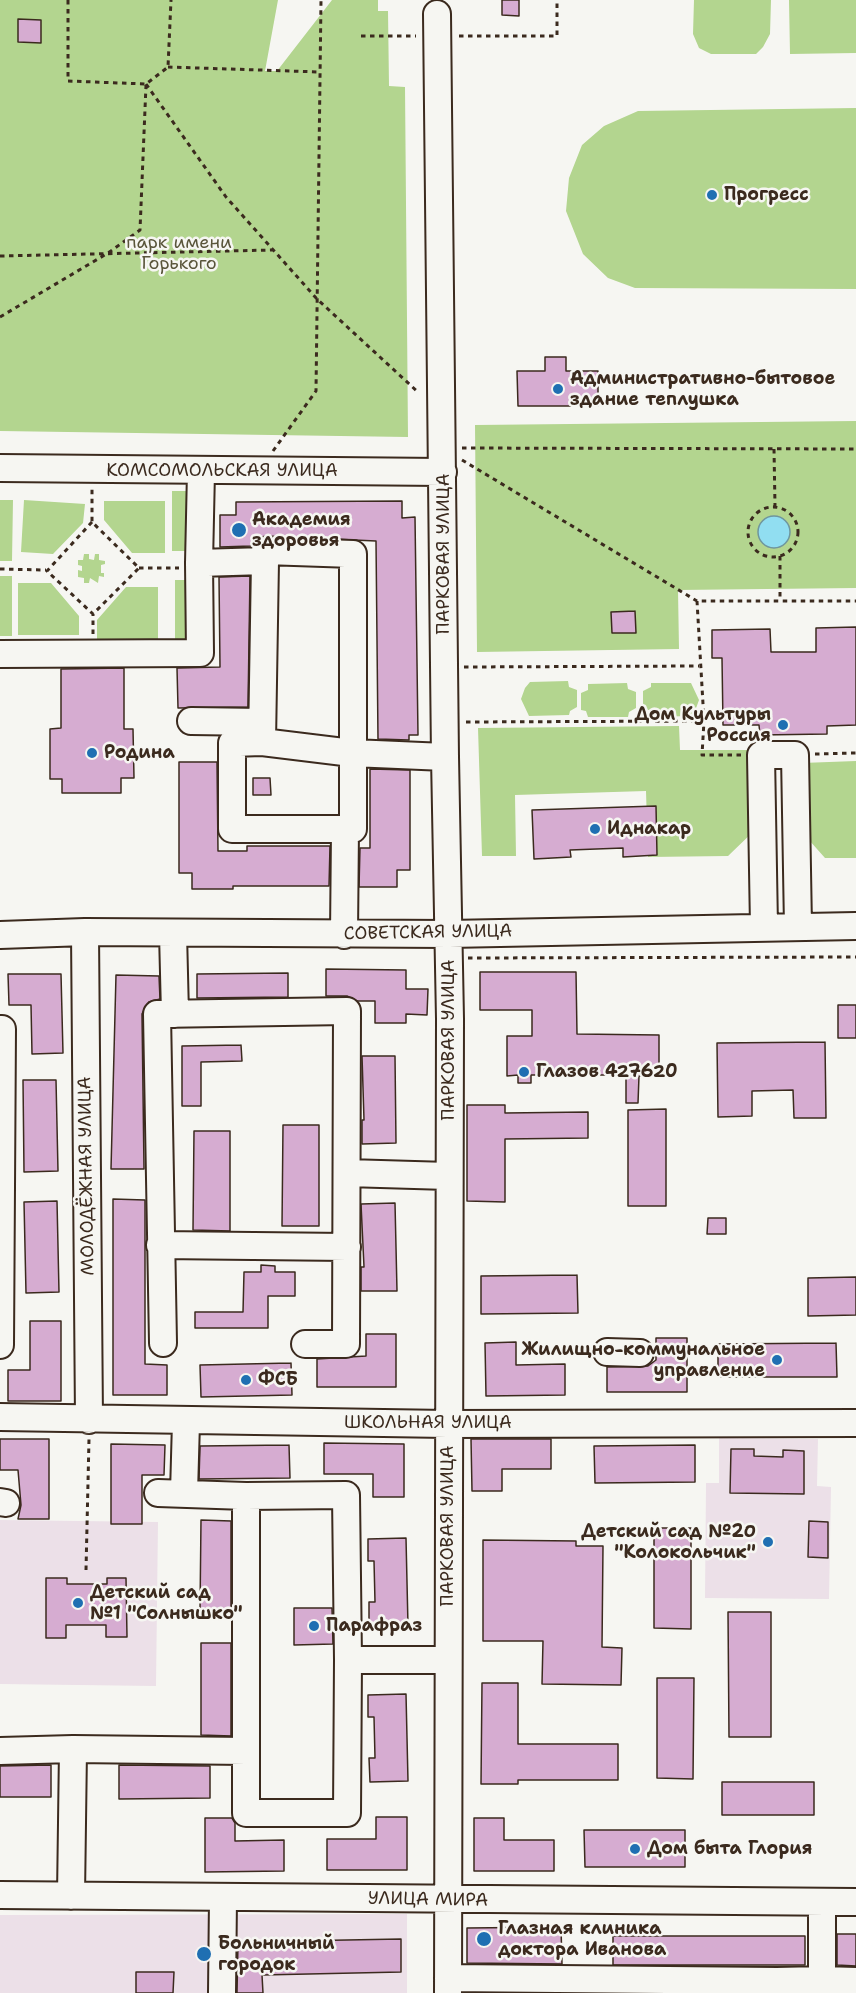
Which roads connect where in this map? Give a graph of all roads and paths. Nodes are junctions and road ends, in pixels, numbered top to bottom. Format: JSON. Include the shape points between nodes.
{"nodes":[{"id":1,"x":68,"y":0,"type":"edge"},
{"id":2,"x":171,"y":0,"type":"edge"},
{"id":3,"x":321,"y":0,"type":"edge"},
{"id":4,"x":557,"y":0,"type":"edge"},
{"id":5,"x":437,"y":14,"type":"dead end"},
{"id":6,"x":557,"y":36,"type":"dead end"},
{"id":7,"x":168,"y":67,"type":"junction"},
{"id":8,"x":320,"y":72,"type":"junction"},
{"id":9,"x":146,"y":84,"type":"junction"},
{"id":10,"x":273,"y":250,"type":"junction"},
{"id":11,"x":108,"y":253,"type":"junction"},
{"id":12,"x":0,"y":256,"type":"edge"},
{"id":13,"x":317,"y":299,"type":"junction"},
{"id":14,"x":0,"y":317,"type":"edge"},
{"id":15,"x":442,"y":414,"type":"junction"},
{"id":16,"x":774,"y":449,"type":"junction"},
{"id":17,"x":856,"y":449,"type":"edge"},
{"id":18,"x":443,"y":460,"type":"junction"},
{"id":19,"x":0,"y":468,"type":"edge"},
{"id":20,"x":93,"y":470,"type":"junction"},
{"id":21,"x":201,"y":471,"type":"junction"},
{"id":22,"x":258,"y":472,"type":"junction"},
{"id":23,"x":775,"y":506,"type":"junction"},
{"id":24,"x":92,"y":522,"type":"junction"},
{"id":25,"x":780,"y":556,"type":"junction"},
{"id":26,"x":266,"y":561,"type":"junction"},
{"id":27,"x":199,"y":565,"type":"junction"},
{"id":28,"x":139,"y":568,"type":"junction"},
{"id":29,"x":0,"y":569,"type":"edge"},
{"id":30,"x":47,"y":570,"type":"junction"},
{"id":31,"x":697,"y":601,"type":"junction"},
{"id":32,"x":780,"y":601,"type":"junction"},
{"id":33,"x":856,"y":601,"type":"edge"},
{"id":34,"x":0,"y":654,"type":"edge"},
{"id":35,"x":699,"y":666,"type":"junction"},
{"id":36,"x":444,"y":667,"type":"junction"},
{"id":37,"x":191,"y":721,"type":"dead end"},
{"id":38,"x":704,"y":721,"type":"junction"},
{"id":39,"x":444,"y":722,"type":"junction"},
{"id":40,"x":262,"y":732,"type":"junction"},
{"id":41,"x":352,"y":753,"type":"junction"},
{"id":42,"x":856,"y":753,"type":"edge"},
{"id":43,"x":795,"y":754,"type":"junction"},
{"id":44,"x":761,"y":755,"type":"junction"},
{"id":45,"x":445,"y":757,"type":"junction"},
{"id":46,"x":345,"y":829,"type":"junction"},
{"id":47,"x":856,"y":926,"type":"edge"},
{"id":48,"x":765,"y":927,"type":"junction"},
{"id":49,"x":798,"y":927,"type":"junction"},
{"id":50,"x":85,"y":932,"type":"junction"},
{"id":51,"x":173,"y":933,"type":"junction"},
{"id":52,"x":0,"y":935,"type":"edge"},
{"id":53,"x":344,"y":935,"type":"junction"},
{"id":54,"x":449,"y":946,"type":"junction"},
{"id":55,"x":856,"y":957,"type":"edge"},
{"id":56,"x":175,"y":1014,"type":"junction"},
{"id":57,"x":0,"y":1029,"type":"edge"},
{"id":58,"x":347,"y":1173,"type":"junction"},
{"id":59,"x":448,"y":1176,"type":"junction"},
{"id":60,"x":160,"y":1245,"type":"junction"},
{"id":61,"x":347,"y":1247,"type":"junction"},
{"id":62,"x":163,"y":1343,"type":"dead end"},
{"id":63,"x":305,"y":1344,"type":"dead end"},
{"id":64,"x":0,"y":1345,"type":"edge"},
{"id":65,"x":607,"y":1352,"type":"dead end"},
{"id":66,"x":640,"y":1353,"type":"dead end"},
{"id":67,"x":0,"y":1417,"type":"edge"},
{"id":68,"x":89,"y":1420,"type":"junction"},
{"id":69,"x":186,"y":1422,"type":"junction"},
{"id":70,"x":856,"y":1423,"type":"edge"},
{"id":71,"x":447,"y":1424,"type":"junction"},
{"id":72,"x":158,"y":1493,"type":"dead end"},
{"id":73,"x":184,"y":1493,"type":"junction"},
{"id":74,"x":246,"y":1496,"type":"junction"},
{"id":75,"x":86,"y":1570,"type":"dead end"},
{"id":76,"x":348,"y":1660,"type":"junction"},
{"id":77,"x":448,"y":1660,"type":"junction"},
{"id":78,"x":74,"y":1749,"type":"junction"},
{"id":79,"x":0,"y":1751,"type":"edge"},
{"id":80,"x":246,"y":1751,"type":"junction"},
{"id":81,"x":0,"y":1895,"type":"edge"},
{"id":82,"x":71,"y":1896,"type":"junction"},
{"id":83,"x":223,"y":1898,"type":"junction"},
{"id":84,"x":448,"y":1900,"type":"junction"},
{"id":85,"x":822,"y":1902,"type":"junction"},
{"id":86,"x":856,"y":1902,"type":"edge"},
{"id":87,"x":822,"y":1980,"type":"junction"},
{"id":88,"x":856,"y":1981,"type":"edge"},
{"id":89,"x":448,"y":1985,"type":"edge"},
{"id":90,"x":777,"y":1987,"type":"edge"},
{"id":91,"x":222,"y":1993,"type":"edge"}],
"edges":[{"from":1,"to":9,"type":"path","via":[[68,81]]},
{"from":2,"to":7,"type":"path"},
{"from":3,"to":8,"type":"path"},
{"from":4,"to":6,"type":"path"},
{"from":5,"to":15,"type":"street","name":"ПАРКОВАЯ УЛИЦА"},
{"from":7,"to":8,"type":"path"},
{"from":7,"to":9,"type":"path"},
{"from":8,"to":13,"type":"path"},
{"from":9,"to":10,"type":"path","via":[[226,197]]},
{"from":9,"to":11,"type":"path","via":[[140,230]]},
{"from":10,"to":11,"type":"path"},
{"from":10,"to":13,"type":"path"},
{"from":11,"to":12,"type":"path"},
{"from":11,"to":14,"type":"path"},
{"from":13,"to":15,"type":"path"},
{"from":13,"to":22,"type":"path","via":[[316,391]]},
{"from":15,"to":18,"type":"street","name":"ПАРКОВАЯ УЛИЦА"},
{"from":16,"to":17,"type":"path"},
{"from":16,"to":18,"type":"path"},
{"from":16,"to":23,"type":"path"},
{"from":18,"to":22,"type":"street","name":"КОМСОМОЛЬСКАЯ УЛИЦА"},
{"from":18,"to":31,"type":"path"},
{"from":18,"to":36,"type":"street","name":"ПАРКОВАЯ УЛИЦА"},
{"from":19,"to":20,"type":"street","name":"КОМСОМОЛЬСКАЯ УЛИЦА"},
{"from":20,"to":21,"type":"street","name":"КОМСОМОЛЬСКАЯ УЛИЦА"},
{"from":20,"to":24,"type":"path"},
{"from":21,"to":22,"type":"street","name":"КОМСОМОЛЬСКАЯ УЛИЦА"},
{"from":21,"to":27,"type":"street"},
{"from":23,"to":25,"type":"path","via":[[791,513],[799,530],[791,549]]},
{"from":23,"to":25,"type":"path","via":[[754,515],[749,537],[762,554]]},
{"from":24,"to":28,"type":"path"},
{"from":24,"to":30,"type":"path"},
{"from":25,"to":32,"type":"path"},
{"from":26,"to":27,"type":"street"},
{"from":26,"to":40,"type":"street"},
{"from":26,"to":41,"type":"street","via":[[265,551],[352,554]]},
{"from":27,"to":28,"type":"path"},
{"from":27,"to":34,"type":"street","via":[[200,653]]},
{"from":28,"to":30,"type":"path","via":[[93,615]]},
{"from":29,"to":30,"type":"path"},
{"from":31,"to":32,"type":"path"},
{"from":31,"to":35,"type":"path"},
{"from":32,"to":33,"type":"path"},
{"from":35,"to":36,"type":"path"},
{"from":35,"to":38,"type":"path"},
{"from":36,"to":39,"type":"street","name":"ПАРКОВАЯ УЛИЦА"},
{"from":37,"to":40,"type":"street"},
{"from":38,"to":39,"type":"path"},
{"from":38,"to":44,"type":"path","via":[[702,755]]},
{"from":39,"to":45,"type":"street","name":"ПАРКОВАЯ УЛИЦА"},
{"from":40,"to":41,"type":"street"},
{"from":40,"to":46,"type":"street","via":[[232,743],[232,829]]},
{"from":41,"to":45,"type":"street"},
{"from":41,"to":46,"type":"street","via":[[353,829]]},
{"from":42,"to":43,"type":"path"},
{"from":43,"to":44,"type":"street"},
{"from":43,"to":49,"type":"street"},
{"from":44,"to":48,"type":"street"},
{"from":45,"to":54,"type":"street","name":"ПАРКОВАЯ УЛИЦА"},
{"from":46,"to":53,"type":"street"},
{"from":47,"to":49,"type":"street","name":"СОВЕТСКАЯ УЛИЦА"},
{"from":48,"to":49,"type":"street","name":"СОВЕТСКАЯ УЛИЦА"},
{"from":48,"to":54,"type":"street","name":"СОВЕТСКАЯ УЛИЦА"},
{"from":50,"to":51,"type":"street","name":"СОВЕТСКАЯ УЛИЦА"},
{"from":50,"to":52,"type":"street","name":"СОВЕТСКАЯ УЛИЦА"},
{"from":50,"to":68,"type":"street","name":"МОЛОДЁЖНАЯ УЛИЦА"},
{"from":51,"to":53,"type":"street","name":"СОВЕТСКАЯ УЛИЦА"},
{"from":51,"to":56,"type":"street"},
{"from":53,"to":54,"type":"street","name":"СОВЕТСКАЯ УЛИЦА"},
{"from":54,"to":55,"type":"path"},
{"from":54,"to":59,"type":"street","name":"ПАРКОВАЯ УЛИЦА"},
{"from":56,"to":58,"type":"street","via":[[347,1011]]},
{"from":56,"to":60,"type":"street","via":[[157,1014]]},
{"from":57,"to":64,"type":"street"},
{"from":58,"to":59,"type":"street"},
{"from":58,"to":61,"type":"street"},
{"from":59,"to":71,"type":"street","name":"ПАРКОВАЯ УЛИЦА"},
{"from":60,"to":61,"type":"street"},
{"from":60,"to":62,"type":"street"},
{"from":61,"to":63,"type":"street","via":[[346,1344]]},
{"from":65,"to":66,"type":"street"},
{"from":67,"to":68,"type":"street","name":"ШКОЛЬНАЯ УЛИЦА"},
{"from":68,"to":69,"type":"street","name":"ШКОЛЬНАЯ УЛИЦА"},
{"from":68,"to":75,"type":"path"},
{"from":69,"to":71,"type":"street","name":"ШКОЛЬНАЯ УЛИЦА"},
{"from":69,"to":73,"type":"street"},
{"from":70,"to":71,"type":"street","name":"ШКОЛЬНАЯ УЛИЦА"},
{"from":71,"to":77,"type":"street","name":"ПАРКОВАЯ УЛИЦА"},
{"from":72,"to":73,"type":"street"},
{"from":73,"to":74,"type":"street"},
{"from":74,"to":76,"type":"street","via":[[346,1495]]},
{"from":74,"to":80,"type":"street"},
{"from":76,"to":77,"type":"street"},
{"from":76,"to":80,"type":"street","via":[[347,1813],[246,1813]]},
{"from":77,"to":84,"type":"street","name":"ПАРКОВАЯ УЛИЦА"},
{"from":78,"to":79,"type":"street"},
{"from":78,"to":80,"type":"street"},
{"from":78,"to":82,"type":"street"},
{"from":81,"to":82,"type":"street","name":"УЛИЦА МИРА"},
{"from":82,"to":83,"type":"street","name":"УЛИЦА МИРА"},
{"from":83,"to":84,"type":"street","name":"УЛИЦА МИРА"},
{"from":83,"to":91,"type":"street"},
{"from":84,"to":85,"type":"street","name":"УЛИЦА МИРА"},
{"from":84,"to":89,"type":"street","name":"ПАРКОВАЯ УЛИЦА"},
{"from":85,"to":86,"type":"street","name":"УЛИЦА МИРА"},
{"from":85,"to":87,"type":"street"},
{"from":87,"to":88,"type":"street"},
{"from":87,"to":90,"type":"street"},
{"from":89,"to":90,"type":"street"}]}
